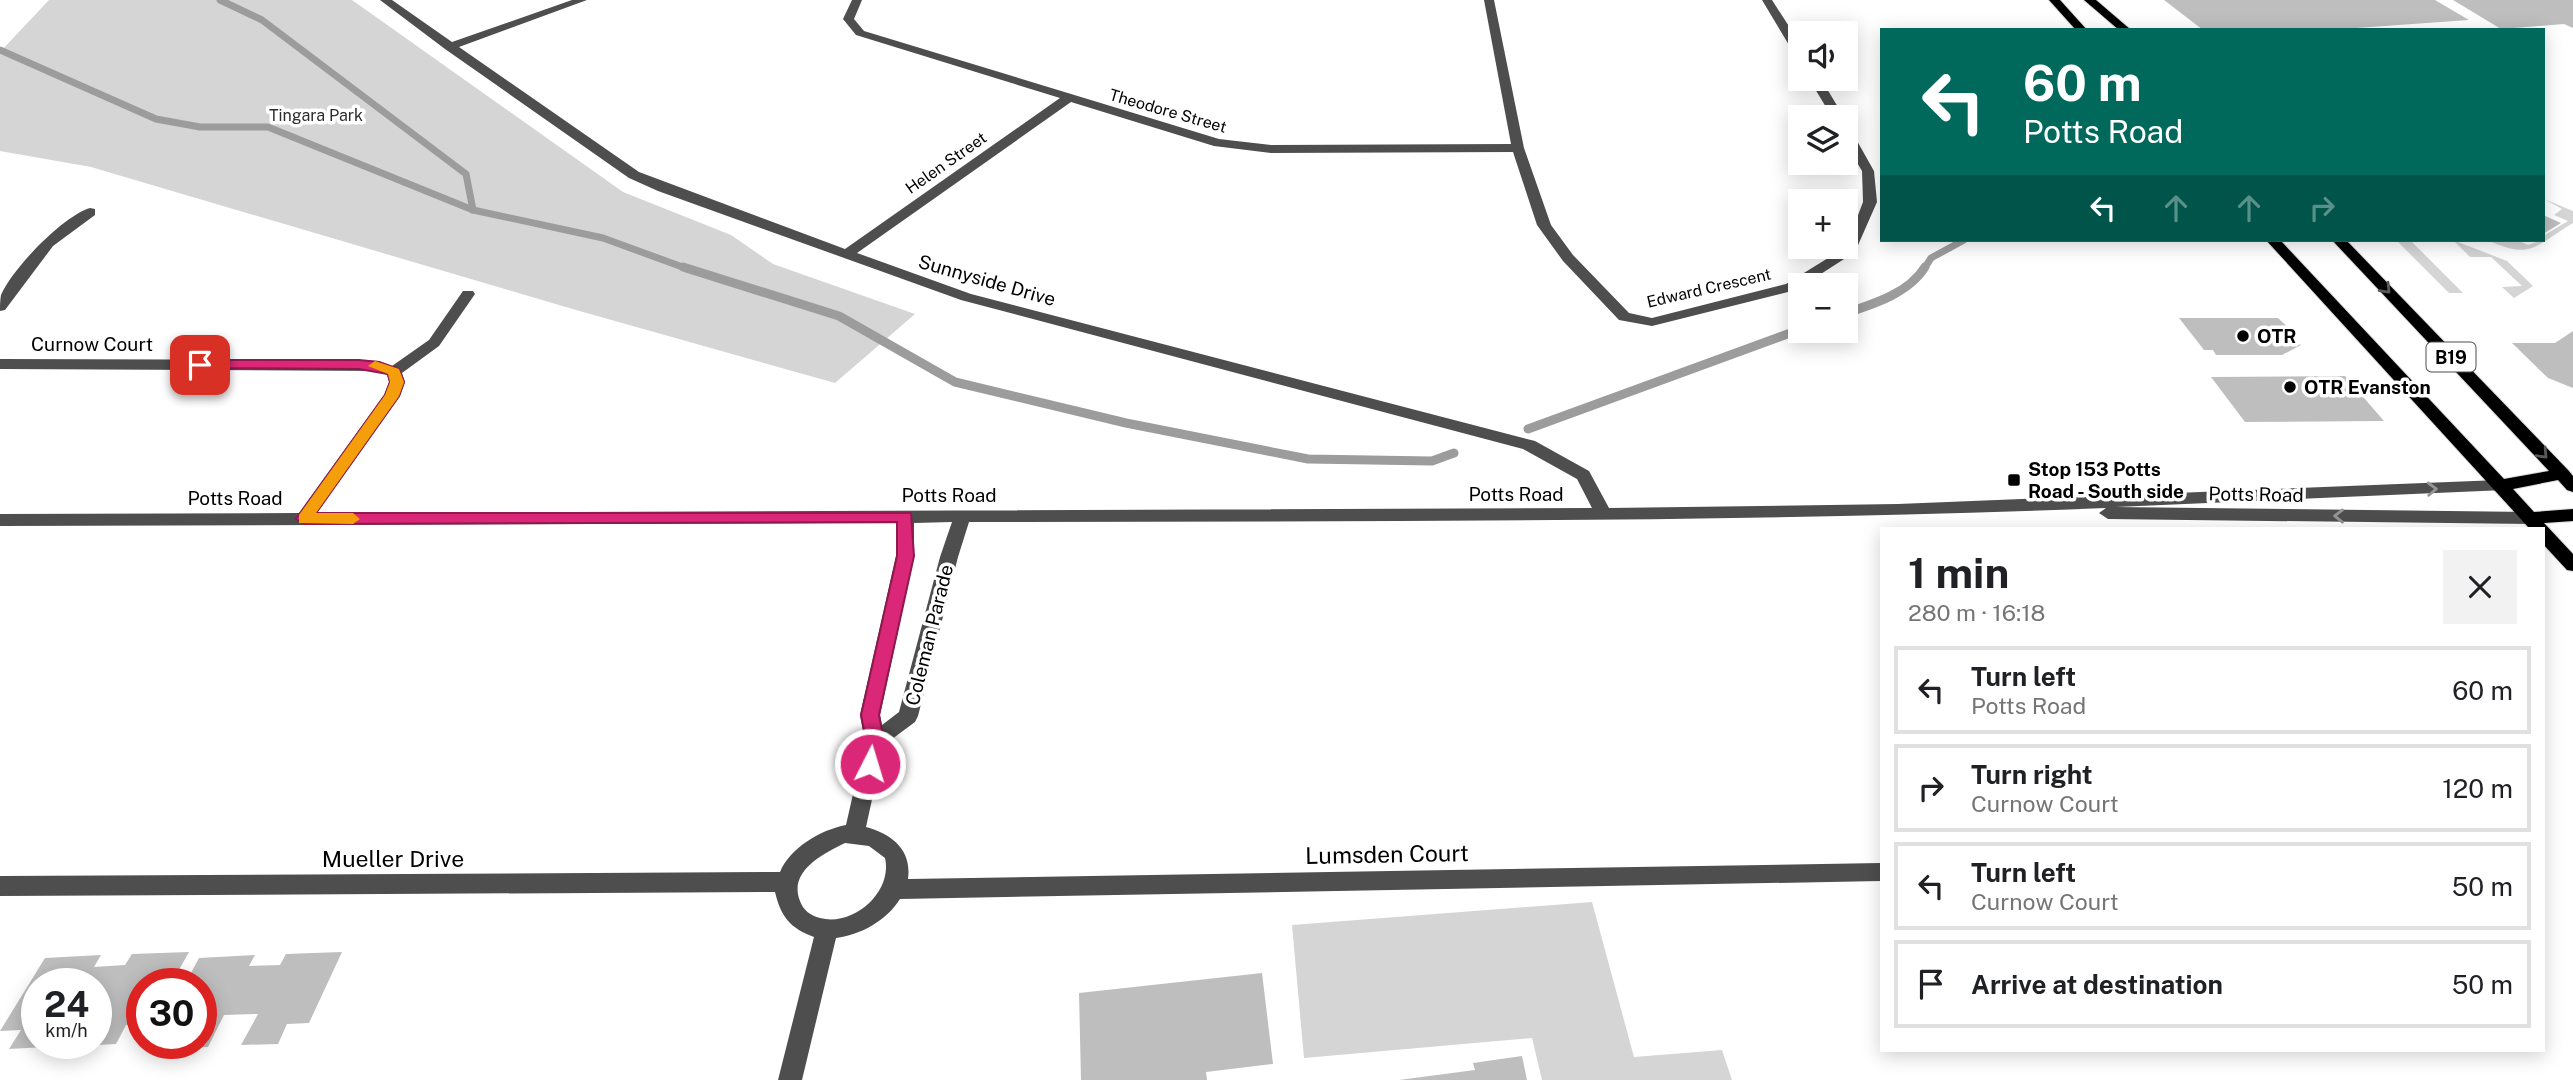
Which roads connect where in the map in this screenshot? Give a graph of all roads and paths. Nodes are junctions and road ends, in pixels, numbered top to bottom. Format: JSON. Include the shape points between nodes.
{"nodes":[{"id":1,"x":385,"y":0,"type":"edge"},
{"id":2,"x":582,"y":0,"type":"edge"},
{"id":3,"x":857,"y":0,"type":"edge"},
{"id":4,"x":1489,"y":0,"type":"edge"},
{"id":5,"x":1767,"y":0,"type":"edge"},
{"id":6,"x":2054,"y":0,"type":"edge"},
{"id":7,"x":2089,"y":0,"type":"edge"},
{"id":8,"x":2080,"y":28,"type":"edge"},
{"id":9,"x":2124,"y":28,"type":"edge"},
{"id":10,"x":1788,"y":34,"type":"edge"},
{"id":11,"x":449,"y":47,"type":"junction"},
{"id":12,"x":1068,"y":99,"type":"junction"},
{"id":13,"x":1518,"y":148,"type":"junction"},
{"id":14,"x":1858,"y":153,"type":"edge"},
{"id":15,"x":90,"y":212,"type":"dead end"},
{"id":16,"x":2275,"y":242,"type":"edge"},
{"id":17,"x":2341,"y":242,"type":"edge"},
{"id":18,"x":845,"y":256,"type":"junction"},
{"id":19,"x":468,"y":294,"type":"dead end"},
{"id":20,"x":0,"y":307,"type":"edge"},
{"id":21,"x":0,"y":365,"type":"edge"},
{"id":22,"x":394,"y":372,"type":"junction"},
{"id":23,"x":2569,"y":476,"type":"edge"},
{"id":24,"x":2499,"y":486,"type":"junction"},
{"id":25,"x":1898,"y":510,"type":"junction"},
{"id":26,"x":1604,"y":514,"type":"junction"},
{"id":27,"x":2573,"y":515,"type":"edge"},
{"id":28,"x":963,"y":516,"type":"junction"},
{"id":29,"x":905,"y":517,"type":"junction"},
{"id":30,"x":304,"y":519,"type":"junction"},
{"id":31,"x":0,"y":520,"type":"edge"},
{"id":32,"x":2534,"y":524,"type":"edge"},
{"id":33,"x":2545,"y":535,"type":"edge"},
{"id":34,"x":2573,"y":565,"type":"edge"},
{"id":35,"x":875,"y":741,"type":"junction"},
{"id":36,"x":854,"y":834,"type":"junction"},
{"id":37,"x":1880,"y":872,"type":"edge"},
{"id":38,"x":786,"y":882,"type":"junction"},
{"id":39,"x":0,"y":886,"type":"edge"},
{"id":40,"x":894,"y":889,"type":"junction"},
{"id":41,"x":827,"y":930,"type":"junction"},
{"id":42,"x":790,"y":1080,"type":"edge"}],
"edges":[{"from":1,"to":11,"type":"street","name":"Sunnyside Drive"},
{"from":2,"to":11,"type":"street"},
{"from":3,"to":12,"type":"street","name":"Theodore Street","via":[[848,19],[860,33]]},
{"from":4,"to":13,"type":"street","name":"Edward Crescent"},
{"from":5,"to":10,"type":"street"},
{"from":6,"to":8,"type":"main road"},
{"from":7,"to":9,"type":"main road"},
{"from":11,"to":18,"type":"street","name":"Sunnyside Drive","via":[[634,175]]},
{"from":12,"to":13,"type":"street","name":"Theodore Street","via":[[1235,146]]},
{"from":12,"to":18,"type":"street","name":"Helen Street"},
{"from":13,"to":14,"type":"street","name":"Edward Crescent","via":[[1544,225],[1555,242],[1624,317],[1653,321],[1791,287],[1850,249],[1870,202],[1868,171]]},
{"from":15,"to":20,"type":"street","via":[[44,244]]},
{"from":16,"to":24,"type":"main road","number":"B19"},
{"from":17,"to":23,"type":"main road","number":"B19","one_way":true},
{"from":18,"to":26,"type":"street","name":"Sunnyside Drive","via":[[966,297],[1529,445],[1583,475]]},
{"from":19,"to":22,"type":"street","via":[[434,343]]},
{"from":21,"to":22,"type":"street","name":"Curnow Court","via":[[359,365]]},
{"from":22,"to":30,"type":"street","via":[[397,382],[392,396]]},
{"from":23,"to":24,"type":"main road"},
{"from":25,"to":24,"type":"street","name":"Potts Road","one_way":true},
{"from":24,"to":32,"type":"main road","number":"B19"},
{"from":25,"to":26,"type":"street","name":"Potts Road"},
{"from":32,"to":25,"type":"street","name":"Potts Road","one_way":true},
{"from":26,"to":28,"type":"street","name":"Potts Road"},
{"from":27,"to":32,"type":"main road"},
{"from":28,"to":29,"type":"street","name":"Potts Road"},
{"from":28,"to":35,"type":"street","name":"Coleman Parade","via":[[908,716]]},
{"from":29,"to":30,"type":"street","name":"Potts Road"},
{"from":29,"to":35,"type":"street","name":"Coleman Parade","via":[[905,556],[870,715]]},
{"from":30,"to":31,"type":"street","name":"Potts Road"},
{"from":33,"to":34,"type":"main road"},
{"from":35,"to":36,"type":"street","name":"Coleman Parade"},
{"from":36,"to":38,"type":"street","via":[[821,842],[801,857]]},
{"from":36,"to":40,"type":"street","via":[[880,840],[893,853],[898,868]]},
{"from":37,"to":40,"type":"street","name":"Lumsden Court"},
{"from":38,"to":39,"type":"street","name":"Mueller Drive"},
{"from":38,"to":41,"type":"street","via":[[788,908],[801,922]]},
{"from":40,"to":41,"type":"street","via":[[863,921]]},
{"from":41,"to":42,"type":"street"}]}
